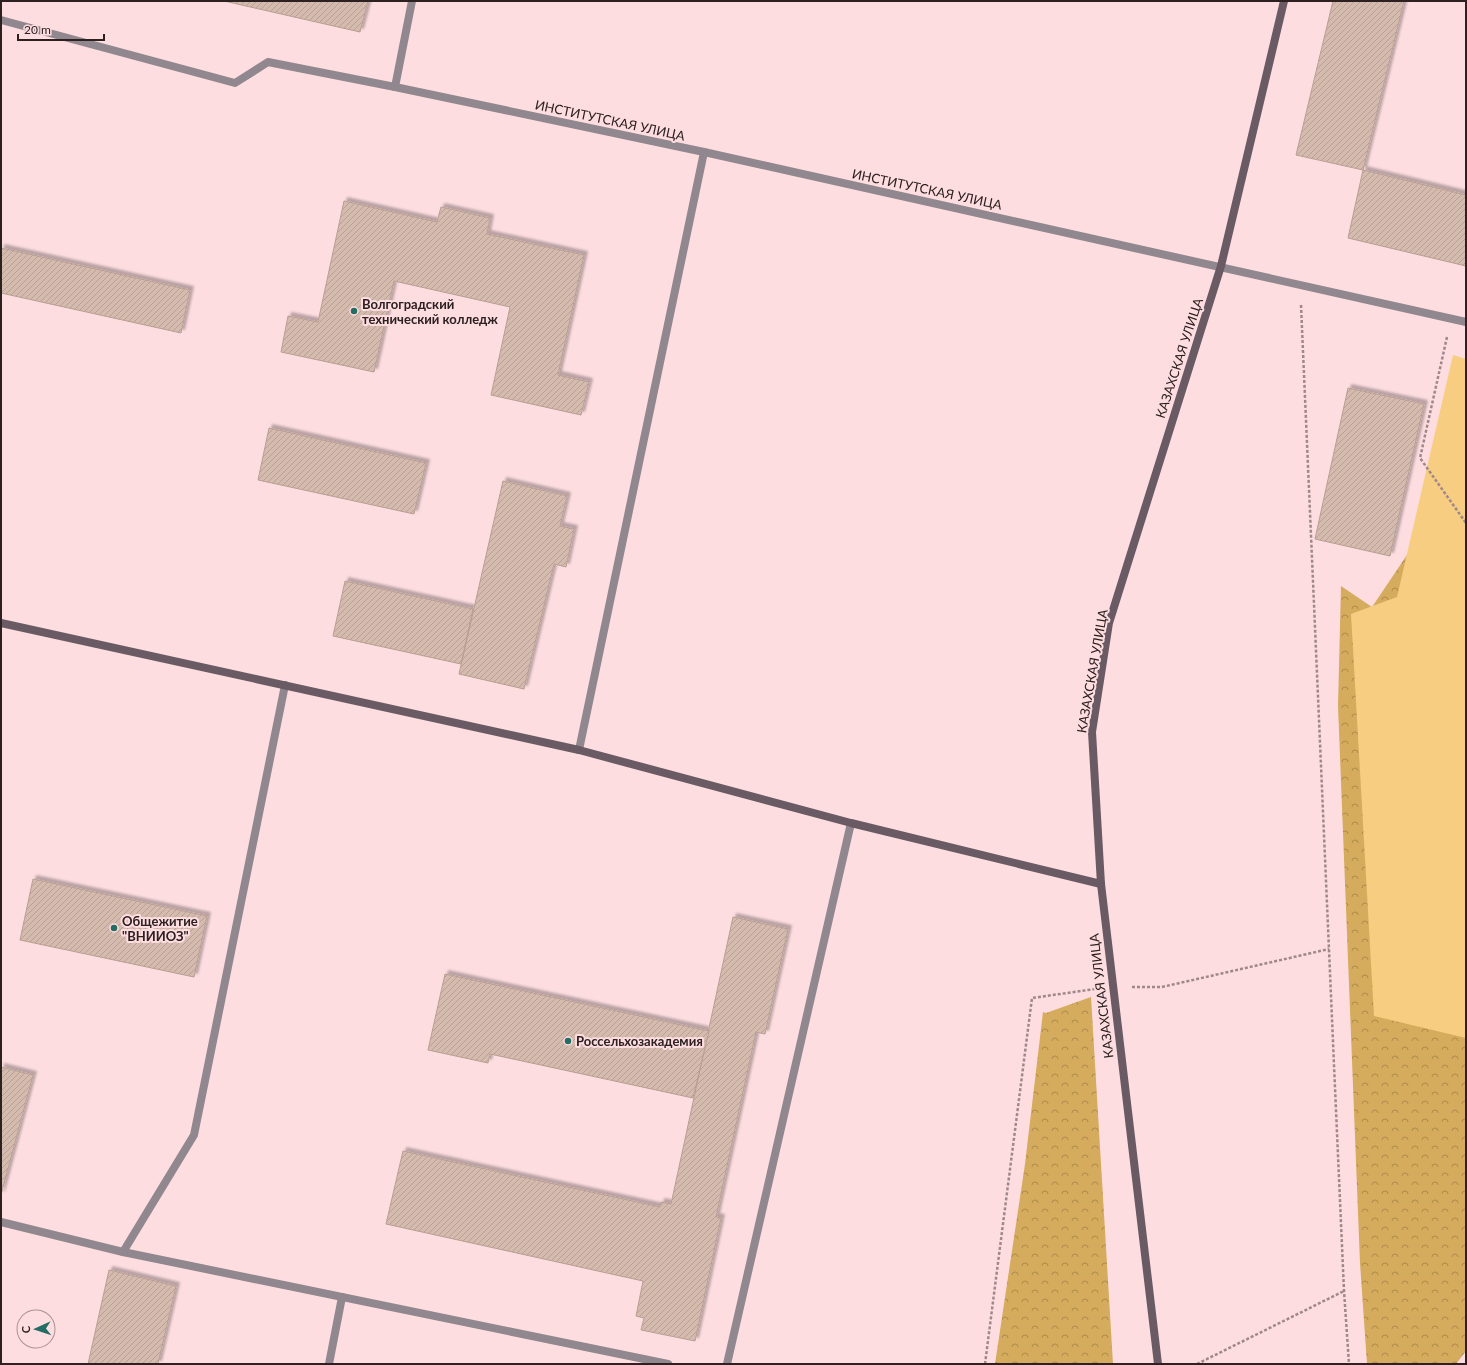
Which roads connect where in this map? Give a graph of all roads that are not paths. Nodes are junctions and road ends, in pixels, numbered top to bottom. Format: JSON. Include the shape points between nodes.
{"nodes":[{"id":1,"x":412,"y":1,"type":"edge"},
{"id":2,"x":1284,"y":1,"type":"edge"},
{"id":3,"x":1,"y":20,"type":"edge"},
{"id":4,"x":395,"y":86,"type":"junction"},
{"id":5,"x":704,"y":152,"type":"junction"},
{"id":6,"x":1221,"y":266,"type":"junction"},
{"id":7,"x":1466,"y":322,"type":"edge"},
{"id":8,"x":1,"y":623,"type":"edge"},
{"id":9,"x":285,"y":685,"type":"junction"},
{"id":10,"x":579,"y":750,"type":"junction"},
{"id":11,"x":851,"y":823,"type":"junction"},
{"id":12,"x":1101,"y":884,"type":"junction"},
{"id":13,"x":1,"y":1222,"type":"edge"},
{"id":14,"x":123,"y":1252,"type":"junction"},
{"id":15,"x":342,"y":1297,"type":"junction"},
{"id":16,"x":329,"y":1364,"type":"edge"},
{"id":17,"x":668,"y":1364,"type":"edge"},
{"id":18,"x":727,"y":1364,"type":"edge"},
{"id":19,"x":1158,"y":1364,"type":"edge"}],
"edges":[{"from":1,"to":4,"type":"street"},
{"from":2,"to":6,"type":"main road","name":"КАЗАХСКАЯ УЛИЦА"},
{"from":3,"to":4,"type":"street","name":"ИНСТИТУТСКАЯ УЛИЦА","via":[[235,83],[268,62]]},
{"from":4,"to":5,"type":"street","name":"ИНСТИТУТСКАЯ УЛИЦА"},
{"from":5,"to":6,"type":"street","name":"ИНСТИТУТСКАЯ УЛИЦА"},
{"from":5,"to":10,"type":"street"},
{"from":6,"to":7,"type":"street","name":"ИНСТИТУТСКАЯ УЛИЦА"},
{"from":6,"to":12,"type":"main road","name":"КАЗАХСКАЯ УЛИЦА","via":[[1109,623],[1092,732]]},
{"from":8,"to":9,"type":"main road"},
{"from":9,"to":10,"type":"main road"},
{"from":9,"to":14,"type":"street","via":[[194,1135]]},
{"from":10,"to":11,"type":"main road"},
{"from":11,"to":12,"type":"main road"},
{"from":11,"to":18,"type":"street"},
{"from":12,"to":19,"type":"main road","name":"КАЗАХСКАЯ УЛИЦА"},
{"from":13,"to":14,"type":"street"},
{"from":14,"to":15,"type":"street"},
{"from":15,"to":16,"type":"street"},
{"from":15,"to":17,"type":"street"}]}
